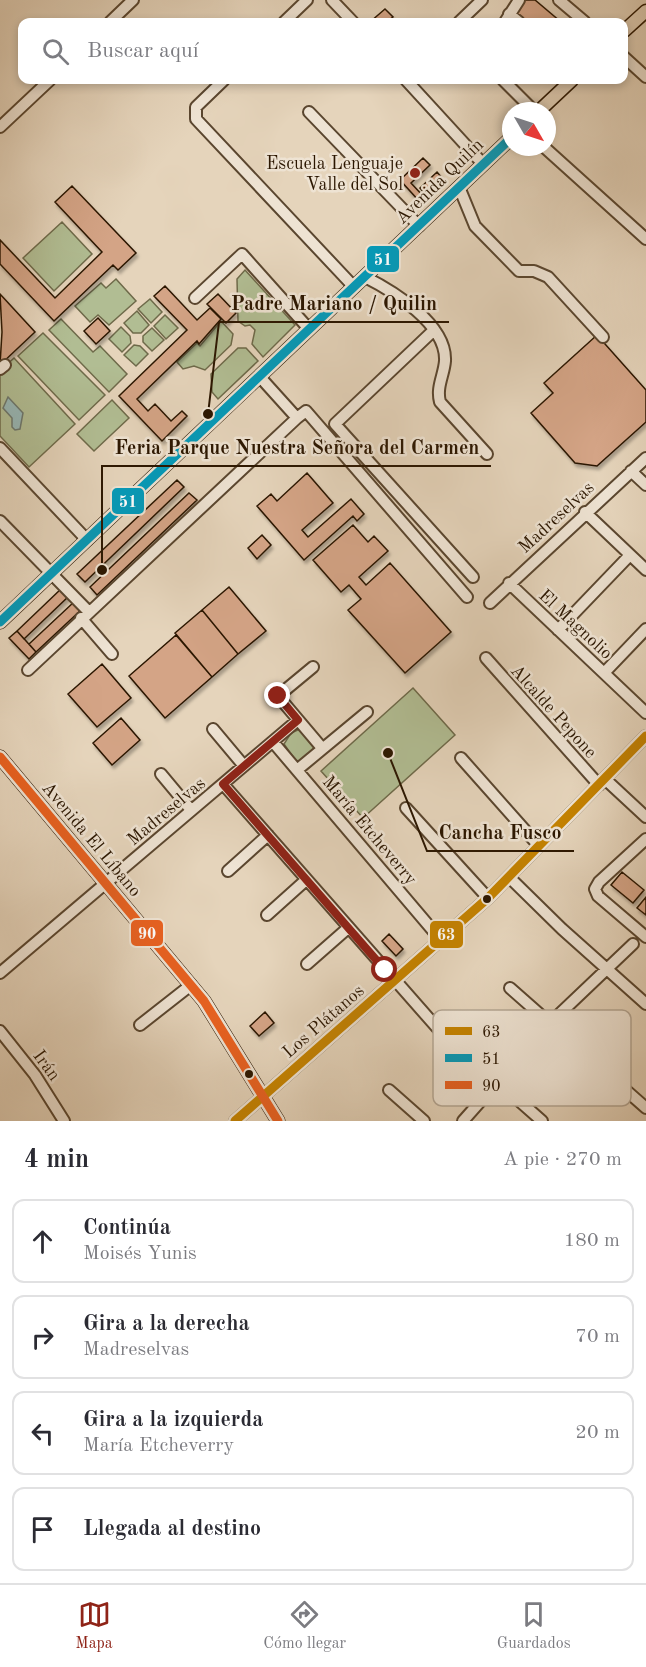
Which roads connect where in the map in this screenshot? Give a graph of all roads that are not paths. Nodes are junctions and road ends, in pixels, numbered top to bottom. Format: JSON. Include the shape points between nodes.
{"nodes":[{"id":1,"x":134,"y":0,"type":"edge"},
{"id":2,"x":307,"y":0,"type":"edge"},
{"id":3,"x":332,"y":0,"type":"edge"},
{"id":4,"x":482,"y":0,"type":"edge"},
{"id":5,"x":519,"y":0,"type":"edge"},
{"id":6,"x":559,"y":0,"type":"edge"},
{"id":7,"x":646,"y":11,"type":"edge"},
{"id":8,"x":114,"y":18,"type":"edge"},
{"id":9,"x":288,"y":18,"type":"edge"},
{"id":10,"x":349,"y":18,"type":"edge"},
{"id":11,"x":463,"y":18,"type":"edge"},
{"id":12,"x":507,"y":18,"type":"edge"},
{"id":13,"x":580,"y":18,"type":"edge"},
{"id":14,"x":628,"y":27,"type":"edge"},
{"id":15,"x":628,"y":61,"type":"edge"},
{"id":16,"x":646,"y":77,"type":"edge"},
{"id":17,"x":46,"y":84,"type":"edge"},
{"id":18,"x":220,"y":84,"type":"edge"},
{"id":19,"x":410,"y":84,"type":"edge"},
{"id":20,"x":507,"y":84,"type":"edge"},
{"id":21,"x":568,"y":84,"type":"edge"},
{"id":22,"x":525,"y":102,"type":"edge"},
{"id":23,"x":549,"y":102,"type":"edge"},
{"id":24,"x":309,"y":112,"type":"dead end"},
{"id":25,"x":0,"y":127,"type":"edge"},
{"id":26,"x":502,"y":146,"type":"edge"},
{"id":27,"x":554,"y":156,"type":"edge"},
{"id":28,"x":483,"y":164,"type":"junction"},
{"id":29,"x":459,"y":187,"type":"junction"},
{"id":30,"x":419,"y":226,"type":"junction"},
{"id":31,"x":646,"y":239,"type":"edge"},
{"id":32,"x":365,"y":277,"type":"junction"},
{"id":33,"x":354,"y":287,"type":"junction"},
{"id":34,"x":195,"y":298,"type":"dead end"},
{"id":35,"x":309,"y":329,"type":"junction"},
{"id":36,"x":433,"y":331,"type":"junction"},
{"id":37,"x":603,"y":337,"type":"dead end"},
{"id":38,"x":260,"y":377,"type":"junction"},
{"id":39,"x":297,"y":418,"type":"junction"},
{"id":40,"x":0,"y":448,"type":"edge"},
{"id":41,"x":487,"y":454,"type":"dead end"},
{"id":42,"x":646,"y":458,"type":"edge"},
{"id":43,"x":631,"y":471,"type":"junction"},
{"id":44,"x":646,"y":486,"type":"edge"},
{"id":45,"x":585,"y":512,"type":"junction"},
{"id":46,"x":0,"y":521,"type":"edge"},
{"id":47,"x":87,"y":540,"type":"junction"},
{"id":48,"x":630,"y":555,"type":"junction"},
{"id":49,"x":646,"y":570,"type":"edge"},
{"id":50,"x":51,"y":574,"type":"junction"},
{"id":51,"x":473,"y":577,"type":"dead end"},
{"id":52,"x":509,"y":583,"type":"junction"},
{"id":53,"x":467,"y":597,"type":"dead end"},
{"id":54,"x":490,"y":603,"type":"dead end"},
{"id":55,"x":85,"y":615,"type":"junction"},
{"id":56,"x":0,"y":621,"type":"edge"},
{"id":57,"x":646,"y":629,"type":"edge"},
{"id":58,"x":558,"y":630,"type":"junction"},
{"id":59,"x":112,"y":654,"type":"dead end"},
{"id":60,"x":486,"y":658,"type":"dead end"},
{"id":61,"x":313,"y":667,"type":"dead end"},
{"id":62,"x":28,"y":670,"type":"dead end"},
{"id":63,"x":604,"y":673,"type":"junction"},
{"id":64,"x":367,"y":712,"type":"dead end"},
{"id":65,"x":646,"y":713,"type":"edge"},
{"id":66,"x":298,"y":720,"type":"junction"},
{"id":67,"x":213,"y":729,"type":"dead end"},
{"id":68,"x":646,"y":736,"type":"edge"},
{"id":69,"x":273,"y":742,"type":"junction"},
{"id":70,"x":322,"y":748,"type":"junction"},
{"id":71,"x":0,"y":757,"type":"edge"},
{"id":72,"x":461,"y":758,"type":"dead end"},
{"id":73,"x":244,"y":766,"type":"junction"},
{"id":74,"x":297,"y":770,"type":"junction"},
{"id":75,"x":160,"y":774,"type":"dead end"},
{"id":76,"x":602,"y":782,"type":"junction"},
{"id":77,"x":223,"y":784,"type":"junction"},
{"id":78,"x":406,"y":808,"type":"dead end"},
{"id":79,"x":191,"y":810,"type":"junction"},
{"id":80,"x":646,"y":817,"type":"edge"},
{"id":81,"x":268,"y":836,"type":"junction"},
{"id":82,"x":646,"y":838,"type":"edge"},
{"id":83,"x":539,"y":846,"type":"junction"},
{"id":84,"x":228,"y":871,"type":"dead end"},
{"id":85,"x":509,"y":877,"type":"junction"},
{"id":86,"x":306,"y":880,"type":"junction"},
{"id":87,"x":105,"y":884,"type":"junction"},
{"id":88,"x":488,"y":898,"type":"junction"},
{"id":89,"x":267,"y":915,"type":"dead end"},
{"id":90,"x":348,"y":928,"type":"junction"},
{"id":91,"x":646,"y":937,"type":"edge"},
{"id":92,"x":440,"y":942,"type":"junction"},
{"id":93,"x":633,"y":944,"type":"dead end"},
{"id":94,"x":307,"y":964,"type":"dead end"},
{"id":95,"x":606,"y":968,"type":"junction"},
{"id":96,"x":0,"y":973,"type":"edge"},
{"id":97,"x":394,"y":980,"type":"junction"},
{"id":98,"x":191,"y":985,"type":"junction"},
{"id":99,"x":510,"y":988,"type":"dead end"},
{"id":100,"x":646,"y":1004,"type":"edge"},
{"id":101,"x":535,"y":1010,"type":"edge"},
{"id":102,"x":563,"y":1010,"type":"edge"},
{"id":103,"x":433,"y":1023,"type":"edge"},
{"id":104,"x":140,"y":1025,"type":"dead end"},
{"id":105,"x":0,"y":1031,"type":"edge"},
{"id":106,"x":389,"y":1090,"type":"dead end"},
{"id":107,"x":631,"y":1095,"type":"edge"},
{"id":108,"x":262,"y":1096,"type":"junction"},
{"id":109,"x":476,"y":1106,"type":"edge"},
{"id":110,"x":525,"y":1106,"type":"edge"},
{"id":111,"x":646,"y":1108,"type":"edge"},
{"id":112,"x":64,"y":1121,"type":"edge"},
{"id":113,"x":235,"y":1121,"type":"edge"},
{"id":114,"x":278,"y":1121,"type":"edge"},
{"id":115,"x":424,"y":1121,"type":"edge"},
{"id":116,"x":463,"y":1121,"type":"edge"},
{"id":117,"x":542,"y":1121,"type":"edge"}],
"edges":[{"from":1,"to":8,"type":"street"},
{"from":2,"to":9,"type":"street"},
{"from":3,"to":10,"type":"street"},
{"from":4,"to":11,"type":"street"},
{"from":5,"to":12,"type":"street"},
{"from":6,"to":13,"type":"street"},
{"from":7,"to":14,"type":"main road"},
{"from":15,"to":16,"type":"street"},
{"from":17,"to":25,"type":"street"},
{"from":18,"to":33,"type":"street","via":[[198,104],[198,122]]},
{"from":19,"to":28,"type":"street"},
{"from":20,"to":22,"type":"street"},
{"from":21,"to":23,"type":"main road"},
{"from":24,"to":30,"type":"street"},
{"from":26,"to":28,"type":"main road","name":"Avenida Quilín"},
{"from":27,"to":31,"type":"street"},
{"from":28,"to":29,"type":"main road","name":"Avenida Quilín"},
{"from":29,"to":30,"type":"main road","name":"Avenida Quilín"},
{"from":29,"to":37,"type":"street","via":[[475,226],[519,271],[548,276]]},
{"from":30,"to":32,"type":"main road","name":"Avenida Quilín"},
{"from":32,"to":33,"type":"main road","name":"Avenida Quilín"},
{"from":32,"to":36,"type":"street","via":[[401,297]]},
{"from":33,"to":35,"type":"main road","name":"Avenida Quilín"},
{"from":34,"to":35,"type":"street","via":[[242,254]]},
{"from":35,"to":38,"type":"main road","name":"Avenida Quilín"},
{"from":36,"to":41,"type":"street","via":[[444,347],[438,393],[441,402]]},
{"from":36,"to":51,"type":"street","via":[[335,424]]},
{"from":38,"to":39,"type":"street"},
{"from":38,"to":47,"type":"main road","name":"Avenida Quilín"},
{"from":39,"to":53,"type":"street","via":[[306,411]]},
{"from":39,"to":55,"type":"street"},
{"from":40,"to":47,"type":"street"},
{"from":42,"to":43,"type":"street","name":"Madreselvas"},
{"from":43,"to":44,"type":"street"},
{"from":43,"to":45,"type":"street","name":"Madreselvas"},
{"from":45,"to":48,"type":"street"},
{"from":45,"to":52,"type":"street","name":"Madreselvas"},
{"from":46,"to":50,"type":"street"},
{"from":47,"to":50,"type":"main road","name":"Avenida Quilín"},
{"from":48,"to":49,"type":"street"},
{"from":48,"to":58,"type":"street"},
{"from":50,"to":55,"type":"street"},
{"from":50,"to":56,"type":"main road","name":"Avenida Quilín"},
{"from":52,"to":54,"type":"street","name":"Madreselvas"},
{"from":52,"to":58,"type":"street","name":"El Magnolio"},
{"from":55,"to":59,"type":"street"},
{"from":55,"to":62,"type":"street"},
{"from":57,"to":63,"type":"street"},
{"from":58,"to":63,"type":"street","name":"El Magnolio"},
{"from":60,"to":76,"type":"street","name":"Alcalde Pepone"},
{"from":61,"to":66,"type":"street","name":"María Etcheverry","via":[[278,696]]},
{"from":63,"to":65,"type":"street","name":"El Magnolio"},
{"from":64,"to":70,"type":"street"},
{"from":66,"to":69,"type":"street","name":"Madreselvas"},
{"from":66,"to":70,"type":"street","name":"María Etcheverry"},
{"from":67,"to":73,"type":"street"},
{"from":68,"to":76,"type":"street","name":"Los Plátanos"},
{"from":69,"to":73,"type":"street","name":"Madreselvas"},
{"from":69,"to":74,"type":"street","name":"María Etcheverry"},
{"from":70,"to":74,"type":"street"},
{"from":71,"to":87,"type":"main road","name":"Avenida El Líbano"},
{"from":72,"to":83,"type":"street"},
{"from":73,"to":77,"type":"street","name":"Madreselvas"},
{"from":74,"to":92,"type":"street","name":"María Etcheverry"},
{"from":75,"to":79,"type":"street"},
{"from":76,"to":80,"type":"street","name":"Alcalde Pepone"},
{"from":76,"to":83,"type":"street","name":"Los Plátanos"},
{"from":77,"to":79,"type":"street","name":"Madreselvas"},
{"from":77,"to":81,"type":"street"},
{"from":78,"to":88,"type":"street"},
{"from":79,"to":87,"type":"street","name":"Madreselvas"},
{"from":81,"to":84,"type":"street"},
{"from":81,"to":86,"type":"street"},
{"from":82,"to":91,"type":"street","via":[[595,889],[598,896]]},
{"from":83,"to":85,"type":"street","name":"Los Plátanos"},
{"from":85,"to":88,"type":"street","name":"Los Plátanos"},
{"from":85,"to":95,"type":"street"},
{"from":86,"to":89,"type":"street"},
{"from":86,"to":90,"type":"street"},
{"from":87,"to":96,"type":"street","name":"Madreselvas"},
{"from":87,"to":98,"type":"main road","name":"Avenida El Líbano"},
{"from":88,"to":92,"type":"street","name":"Los Plátanos"},
{"from":90,"to":94,"type":"street"},
{"from":90,"to":97,"type":"street"},
{"from":92,"to":97,"type":"street","name":"Los Plátanos"},
{"from":93,"to":95,"type":"street"},
{"from":95,"to":100,"type":"street"},
{"from":95,"to":102,"type":"street"},
{"from":97,"to":103,"type":"street"},
{"from":97,"to":108,"type":"street","name":"Los Plátanos"},
{"from":98,"to":104,"type":"street"},
{"from":98,"to":108,"type":"main road","name":"Avenida El Líbano","via":[[216,1018]]},
{"from":99,"to":101,"type":"street"},
{"from":105,"to":112,"type":"street","name":"Irán","via":[[35,1075]]},
{"from":106,"to":115,"type":"street"},
{"from":107,"to":111,"type":"street"},
{"from":108,"to":113,"type":"street","name":"Los Plátanos"},
{"from":108,"to":114,"type":"main road","name":"Avenida El Líbano"},
{"from":109,"to":116,"type":"street"},
{"from":110,"to":117,"type":"street"}]}
